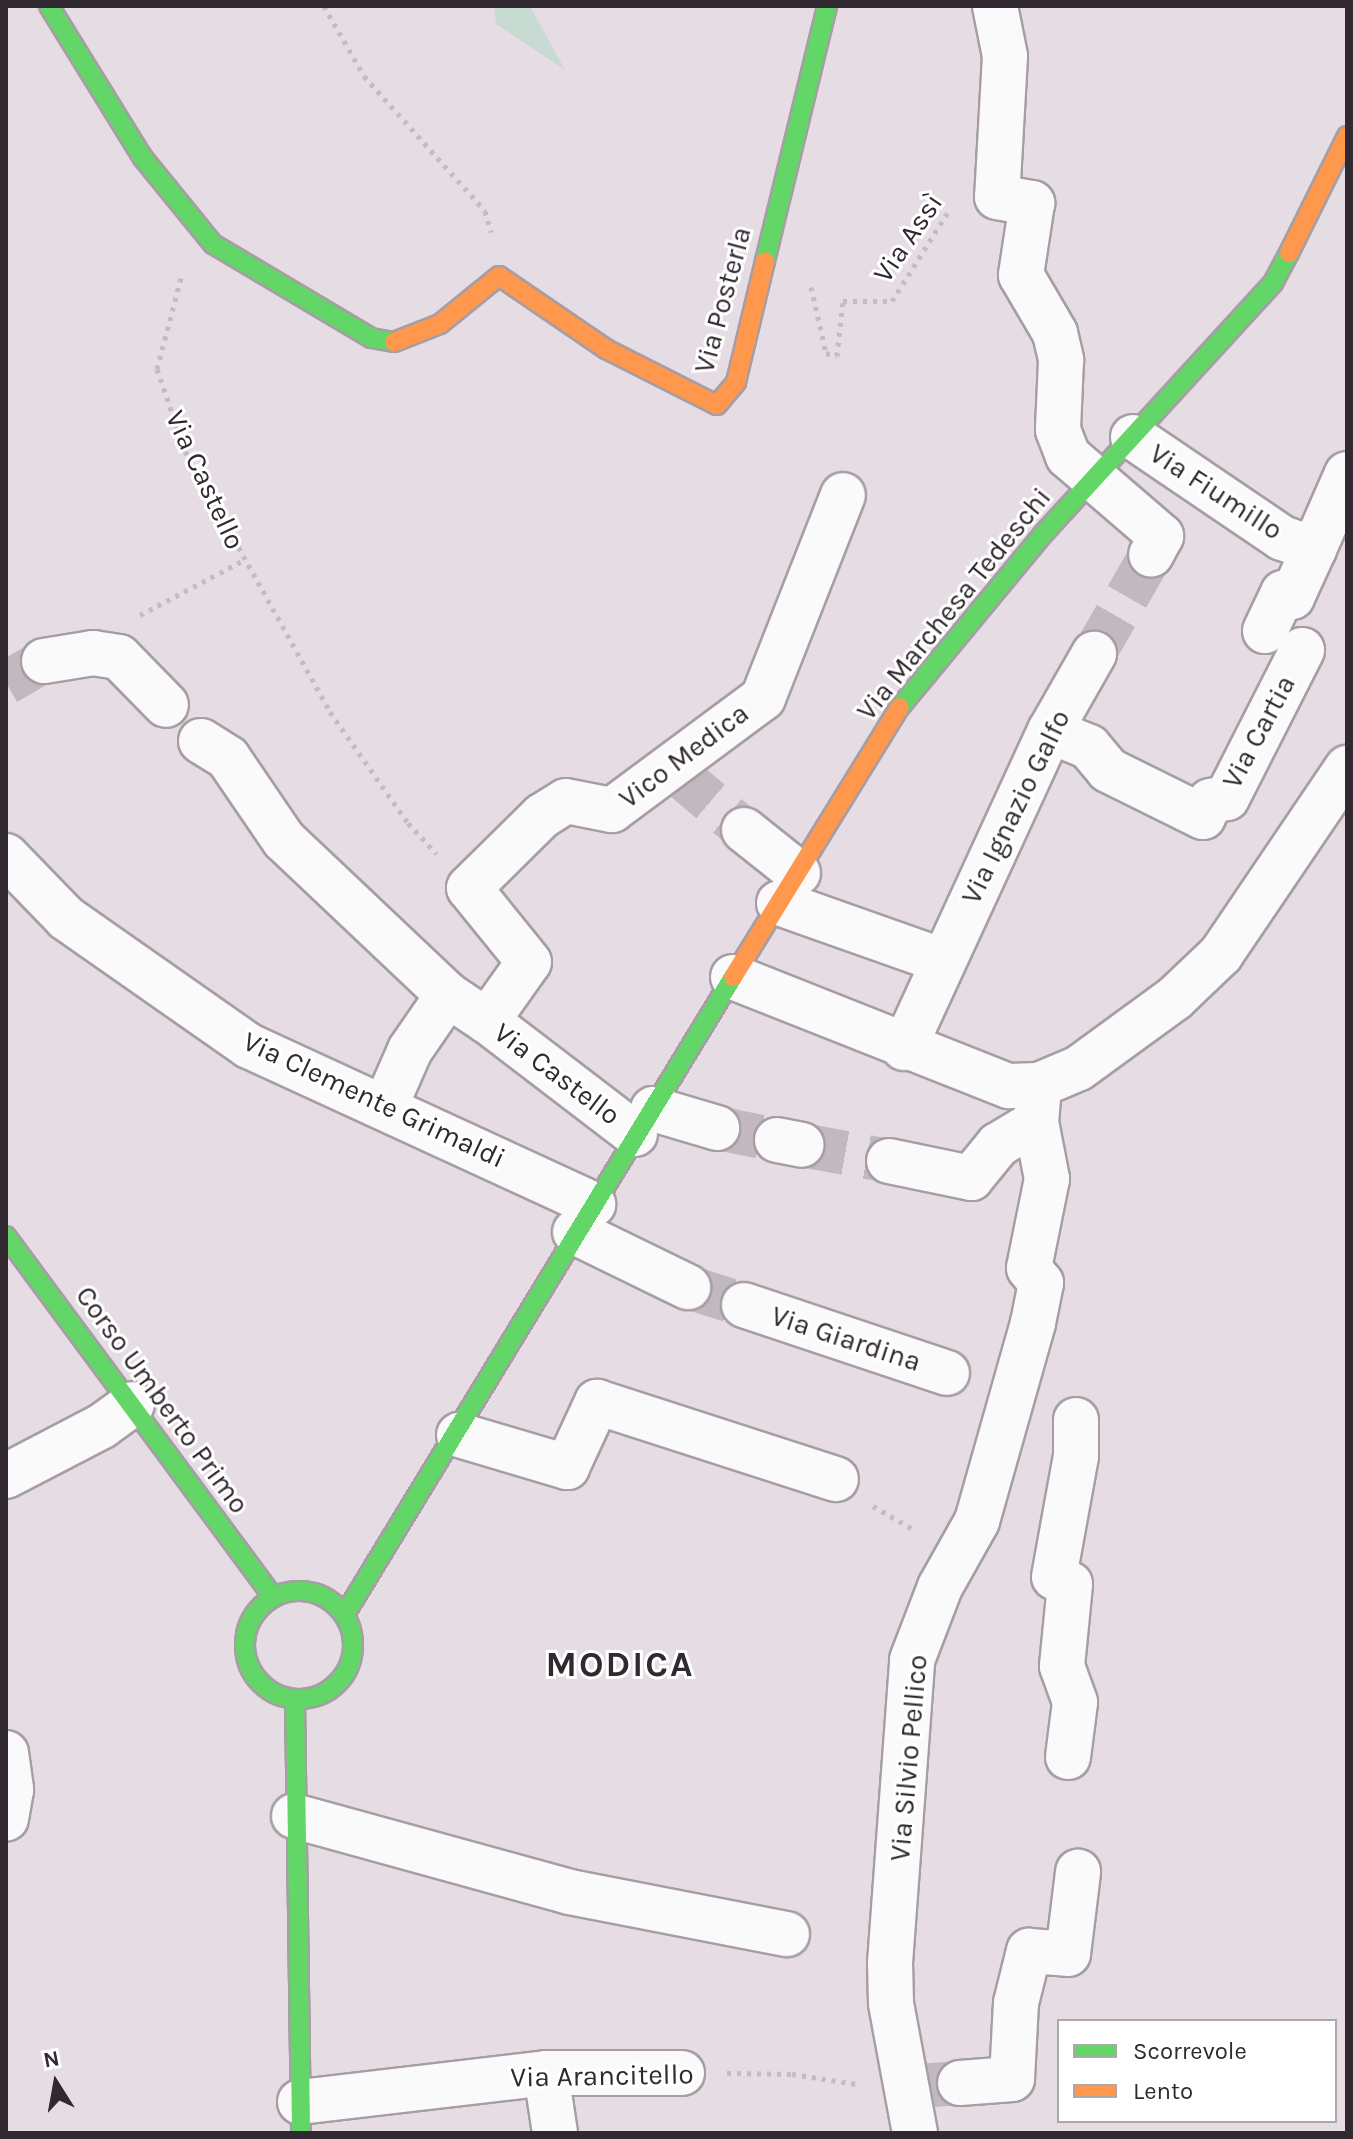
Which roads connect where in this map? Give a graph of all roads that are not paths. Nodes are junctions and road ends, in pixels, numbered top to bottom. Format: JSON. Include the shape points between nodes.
{"nodes":[{"id":1,"x":49,"y":6,"type":"edge"},
{"id":2,"x":827,"y":6,"type":"edge"},
{"id":3,"x":995,"y":6,"type":"edge"},
{"id":4,"x":1347,"y":136,"type":"edge"},
{"id":5,"x":1133,"y":437,"type":"junction"},
{"id":6,"x":1347,"y":474,"type":"edge"},
{"id":7,"x":1093,"y":480,"type":"junction"},
{"id":8,"x":843,"y":495,"type":"dead end"},
{"id":9,"x":1314,"y":549,"type":"junction"},
{"id":10,"x":1151,"y":555,"type":"tunnel mouth"},
{"id":11,"x":1094,"y":654,"type":"tunnel mouth"},
{"id":12,"x":44,"y":661,"type":"tunnel mouth"},
{"id":13,"x":166,"y":705,"type":"dead end"},
{"id":14,"x":1050,"y":731,"type":"junction"},
{"id":15,"x":201,"y":741,"type":"dead end"},
{"id":16,"x":1347,"y":768,"type":"edge"},
{"id":17,"x":744,"y":830,"type":"tunnel mouth"},
{"id":18,"x":9,"y":866,"type":"edge"},
{"id":19,"x":469,"y":888,"type":"joint"},
{"id":20,"x":788,"y":888,"type":"junction"},
{"id":21,"x":943,"y":961,"type":"junction"},
{"id":22,"x":733,"y":977,"type":"junction"},
{"id":23,"x":448,"y":995,"type":"junction"},
{"id":24,"x":487,"y":1021,"type":"junction"},
{"id":25,"x":916,"y":1052,"type":"junction"},
{"id":26,"x":1037,"y":1103,"type":"junction"},
{"id":27,"x":385,"y":1107,"type":"junction"},
{"id":28,"x":644,"y":1122,"type":"junction"},
{"id":29,"x":717,"y":1128,"type":"tunnel mouth"},
{"id":30,"x":889,"y":1161,"type":"tunnel mouth"},
{"id":31,"x":584,"y":1218,"type":"junction"},
{"id":32,"x":6,"y":1236,"type":"edge"},
{"id":33,"x":688,"y":1287,"type":"tunnel mouth"},
{"id":34,"x":744,"y":1305,"type":"tunnel mouth"},
{"id":35,"x":947,"y":1373,"type":"dead end"},
{"id":36,"x":132,"y":1404,"type":"junction"},
{"id":37,"x":1076,"y":1420,"type":"dead end"},
{"id":38,"x":459,"y":1435,"type":"junction"},
{"id":39,"x":6,"y":1476,"type":"edge"},
{"id":40,"x":836,"y":1479,"type":"road end"},
{"id":41,"x":273,"y":1597,"type":"junction"},
{"id":42,"x":345,"y":1614,"type":"junction"},
{"id":43,"x":295,"y":1699,"type":"junction"},
{"id":44,"x":6,"y":1753,"type":"edge"},
{"id":45,"x":1068,"y":1757,"type":"dead end"},
{"id":46,"x":294,"y":1816,"type":"junction"},
{"id":47,"x":6,"y":1819,"type":"edge"},
{"id":48,"x":1078,"y":1872,"type":"dead end"},
{"id":49,"x":787,"y":1934,"type":"dead end"},
{"id":50,"x":546,"y":2073,"type":"junction"},
{"id":51,"x":682,"y":2073,"type":"road end"},
{"id":52,"x":922,"y":2085,"type":"junction"},
{"id":53,"x":300,"y":2118,"type":"edge"},
{"id":54,"x":555,"y":2133,"type":"edge"},
{"id":55,"x":915,"y":2133,"type":"edge"}],
"edges":[{"from":1,"to":2,"type":"street","name":"Via Posterla","via":[[143,158],[213,244],[371,338],[398,343],[440,324],[499,276],[606,349],[717,405],[736,382]]},
{"from":3,"to":7,"type":"street","via":[[1005,56],[997,197],[1032,203],[1021,275],[1055,333],[1061,360],[1058,430],[1068,456]]},
{"from":4,"to":5,"type":"street","name":"Via Marchesa Tedeschi","via":[[1339,161],[1273,283]]},
{"from":5,"to":7,"type":"street","name":"Via Marchesa Tedeschi"},
{"from":5,"to":9,"type":"street","name":"Via Fiumillo","via":[[1282,538]]},
{"from":6,"to":9,"type":"street","name":"Via Fiumillo"},
{"from":7,"to":10,"type":"street","via":[[1161,536]]},
{"from":7,"to":20,"type":"street","name":"Via Marchesa Tedeschi","via":[[890,719]]},
{"from":8,"to":19,"type":"street","name":"Vico Medica","via":[[763,698],[612,810],[566,801],[542,816]]},
{"from":9,"to":14,"type":"street","name":"Via Cartia","via":[[1292,597],[1283,593],[1284,641],[1227,798],[1210,801],[1203,817],[1108,770],[1089,747]]},
{"from":11,"to":14,"type":"street","name":"Via Ignazio Galfo"},
{"from":12,"to":13,"type":"street","via":[[93,653],[119,657]]},
{"from":14,"to":21,"type":"street","name":"Via Ignazio Galfo"},
{"from":15,"to":23,"type":"street","via":[[228,758],[284,840]]},
{"from":16,"to":26,"type":"street","via":[[1221,954],[1175,998]]},
{"from":17,"to":20,"type":"street"},
{"from":18,"to":27,"type":"street","name":"Via Clemente Grimaldi","via":[[66,918],[249,1046]]},
{"from":19,"to":24,"type":"street","name":"Via Castello","via":[[529,962]]},
{"from":20,"to":21,"type":"street"},
{"from":20,"to":22,"type":"street","name":"Via Marchesa Tedeschi"},
{"from":21,"to":25,"type":"street","name":"Via Ignazio Galfo"},
{"from":22,"to":25,"type":"street"},
{"from":22,"to":28,"type":"street","name":"Via Marchesa Tedeschi"},
{"from":23,"to":24,"type":"street"},
{"from":23,"to":27,"type":"street","via":[[410,1050]]},
{"from":24,"to":28,"type":"street","name":"Via Castello"},
{"from":25,"to":26,"type":"street","via":[[1009,1086]]},
{"from":26,"to":30,"type":"street","via":[[971,1178]]},
{"from":26,"to":52,"type":"street","name":"Via Silvio Pellico","via":[[1047,1179],[1029,1268],[1041,1283],[977,1521],[912,1660],[890,1963]]},
{"from":27,"to":31,"type":"street","name":"Via Clemente Grimaldi","via":[[516,1166]]},
{"from":28,"to":29,"type":"street"},
{"from":28,"to":31,"type":"street","name":"Via Marchesa Tedeschi"},
{"from":31,"to":33,"type":"street","name":"Via Clemente Grimaldi"},
{"from":31,"to":38,"type":"street","name":"Via Marchesa Tedeschi"},
{"from":32,"to":36,"type":"street","name":"Corso Umberto Primo"},
{"from":34,"to":35,"type":"street","name":"Via Giardina"},
{"from":36,"to":39,"type":"street","via":[[102,1426]]},
{"from":36,"to":41,"type":"street","name":"Corso Umberto Primo"},
{"from":37,"to":45,"type":"street","via":[[1076,1456],[1054,1577],[1070,1584],[1062,1666],[1075,1702]]},
{"from":38,"to":40,"type":"street","via":[[567,1467],[597,1402]]},
{"from":38,"to":42,"type":"street","name":"Via Marchesa Tedeschi"},
{"from":41,"to":42,"type":"street","via":[[312,1592]]},
{"from":41,"to":43,"type":"street","via":[[248,1627],[249,1666],[259,1682]]},
{"from":42,"to":43,"type":"street","via":[[353,1637],[351,1661],[328,1689]]},
{"from":43,"to":46,"type":"street"},
{"from":44,"to":47,"type":"street","via":[[11,1790]]},
{"from":46,"to":49,"type":"street","via":[[570,1892]]},
{"from":46,"to":53,"type":"street"},
{"from":48,"to":52,"type":"street","via":[[1068,1954],[1029,1951],[1016,2003],[1012,2079]]},
{"from":50,"to":51,"type":"street","name":"Via Arancitello"},
{"from":50,"to":53,"type":"street","name":"Via Arancitello"},
{"from":50,"to":54,"type":"street"},
{"from":52,"to":55,"type":"street","name":"Via Silvio Pellico"}]}
